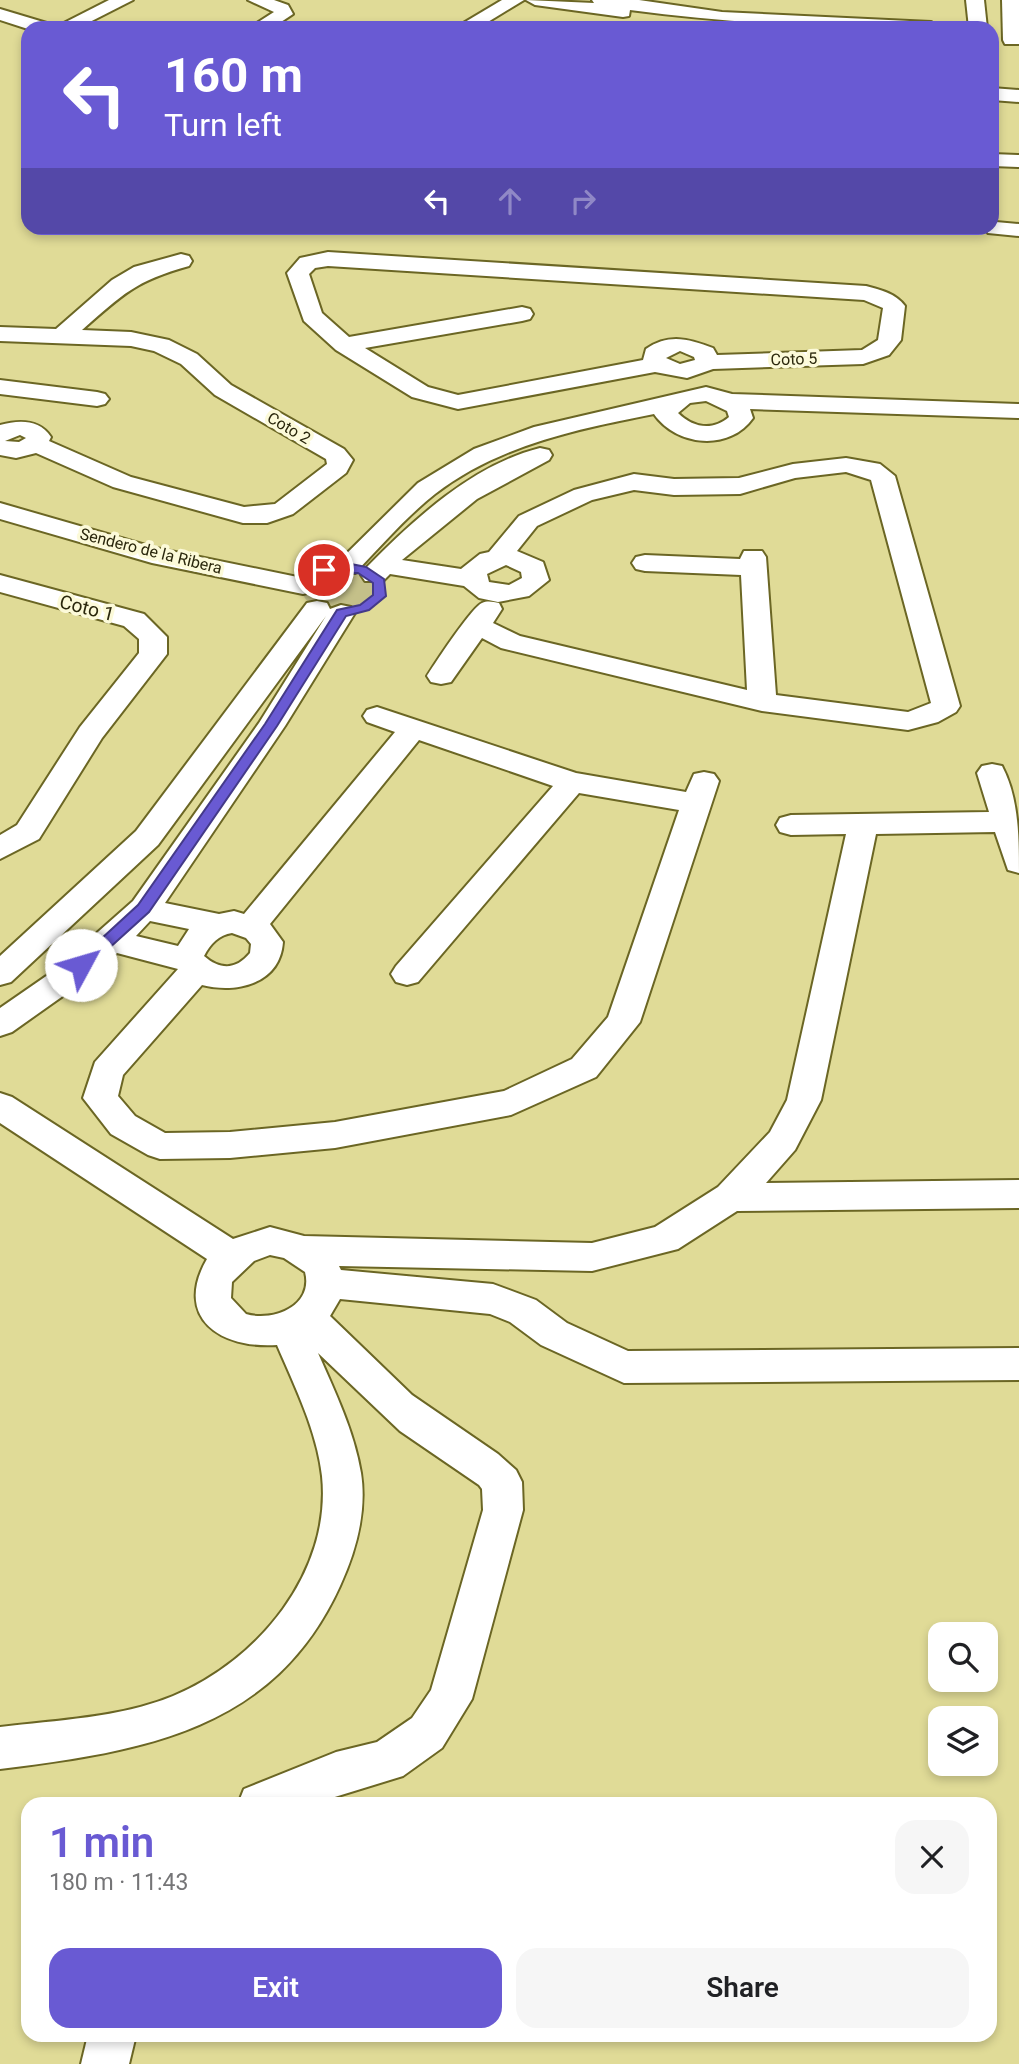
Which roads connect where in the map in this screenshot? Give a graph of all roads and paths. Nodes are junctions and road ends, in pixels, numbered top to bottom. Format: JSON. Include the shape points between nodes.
{"nodes":[{"id":1,"x":29,"y":0,"type":"edge"},
{"id":2,"x":124,"y":0,"type":"edge"},
{"id":3,"x":257,"y":0,"type":"edge"},
{"id":4,"x":515,"y":0,"type":"edge"},
{"id":5,"x":535,"y":0,"type":"edge"},
{"id":6,"x":975,"y":0,"type":"edge"},
{"id":7,"x":1010,"y":0,"type":"edge"},
{"id":8,"x":599,"y":3,"type":"edge"},
{"id":9,"x":0,"y":14,"type":"edge"},
{"id":10,"x":22,"y":21,"type":"edge"},
{"id":11,"x":78,"y":21,"type":"edge"},
{"id":12,"x":271,"y":21,"type":"edge"},
{"id":13,"x":477,"y":21,"type":"edge"},
{"id":14,"x":723,"y":21,"type":"edge"},
{"id":15,"x":761,"y":21,"type":"edge"},
{"id":16,"x":977,"y":21,"type":"edge"},
{"id":17,"x":1011,"y":35,"type":"edge"},
{"id":18,"x":999,"y":95,"type":"edge"},
{"id":19,"x":1019,"y":96,"type":"edge"},
{"id":20,"x":999,"y":160,"type":"edge"},
{"id":21,"x":1019,"y":161,"type":"edge"},
{"id":22,"x":999,"y":228,"type":"edge"},
{"id":23,"x":1019,"y":230,"type":"edge"},
{"id":24,"x":181,"y":261,"type":"dead end"},
{"id":25,"x":522,"y":314,"type":"dead end"},
{"id":26,"x":0,"y":334,"type":"edge"},
{"id":27,"x":61,"y":337,"type":"junction"},
{"id":28,"x":344,"y":345,"type":"junction"},
{"id":29,"x":704,"y":364,"type":"junction"},
{"id":30,"x":665,"y":367,"type":"junction"},
{"id":31,"x":0,"y":387,"type":"edge"},
{"id":32,"x":97,"y":398,"type":"dead end"},
{"id":33,"x":731,"y":405,"type":"junction"},
{"id":34,"x":677,"y":408,"type":"junction"},
{"id":35,"x":1019,"y":411,"type":"edge"},
{"id":36,"x":1019,"y":422,"type":"edge"},
{"id":37,"x":0,"y":435,"type":"edge"},
{"id":38,"x":20,"y":447,"type":"edge"},
{"id":39,"x":0,"y":475,"type":"edge"},
{"id":40,"x":0,"y":511,"type":"edge"},
{"id":41,"x":386,"y":562,"type":"junction"},
{"id":42,"x":645,"y":564,"type":"dead end"},
{"id":43,"x":346,"y":567,"type":"junction"},
{"id":44,"x":484,"y":567,"type":"junction"},
{"id":45,"x":0,"y":583,"type":"edge"},
{"id":46,"x":502,"y":594,"type":"junction"},
{"id":47,"x":340,"y":603,"type":"junction"},
{"id":48,"x":476,"y":625,"type":"junction"},
{"id":49,"x":441,"y":676,"type":"dead end"},
{"id":50,"x":762,"y":702,"type":"junction"},
{"id":51,"x":377,"y":716,"type":"dead end"},
{"id":52,"x":412,"y":730,"type":"junction"},
{"id":53,"x":992,"y":773,"type":"dead end"},
{"id":54,"x":572,"y":782,"type":"junction"},
{"id":55,"x":1008,"y":822,"type":"junction"},
{"id":56,"x":863,"y":824,"type":"junction"},
{"id":57,"x":791,"y":825,"type":"dead end"},
{"id":58,"x":0,"y":849,"type":"edge"},
{"id":59,"x":1019,"y":863,"type":"edge"},
{"id":60,"x":144,"y":909,"type":"junction"},
{"id":61,"x":215,"y":924,"type":"junction"},
{"id":62,"x":252,"y":925,"type":"junction"},
{"id":63,"x":111,"y":941,"type":"junction"},
{"id":64,"x":192,"y":964,"type":"junction"},
{"id":65,"x":0,"y":974,"type":"edge"},
{"id":66,"x":407,"y":974,"type":"dead end"},
{"id":67,"x":0,"y":1024,"type":"edge"},
{"id":68,"x":0,"y":1106,"type":"edge"},
{"id":69,"x":1019,"y":1194,"type":"edge"},
{"id":70,"x":731,"y":1197,"type":"junction"},
{"id":71,"x":305,"y":1250,"type":"junction"},
{"id":72,"x":229,"y":1255,"type":"junction"},
{"id":73,"x":533,"y":1258,"type":"junction"},
{"id":74,"x":308,"y":1309,"type":"junction"},
{"id":75,"x":523,"y":1311,"type":"junction"},
{"id":76,"x":1019,"y":1364,"type":"edge"},
{"id":77,"x":0,"y":1748,"type":"edge"},
{"id":78,"x":277,"y":1797,"type":"edge"},
{"id":79,"x":110,"y":2042,"type":"edge"},
{"id":80,"x":105,"y":2064,"type":"edge"}],
"edges":[{"from":1,"to":9,"type":"street"},
{"from":2,"to":11,"type":"street"},
{"from":3,"to":12,"type":"street","via":[[282,9],[284,14]]},
{"from":4,"to":13,"type":"street"},
{"from":5,"to":8,"type":"street"},
{"from":6,"to":16,"type":"street"},
{"from":7,"to":17,"type":"street"},
{"from":8,"to":14,"type":"street"},
{"from":8,"to":15,"type":"street"},
{"from":9,"to":10,"type":"street"},
{"from":18,"to":19,"type":"street"},
{"from":20,"to":21,"type":"street"},
{"from":22,"to":23,"type":"street"},
{"from":24,"to":27,"type":"street","via":[[142,272],[120,285]]},
{"from":25,"to":28,"type":"street"},
{"from":26,"to":27,"type":"street"},
{"from":27,"to":38,"type":"street","name":"Coto 2","via":[[131,339],[161,345],[189,359],[223,390],[341,460],[284,509],[267,515],[243,514],[122,482]]},
{"from":28,"to":29,"type":"street","name":"Coto 5","via":[[312,316],[298,273],[308,263],[328,259],[866,293],[894,306],[889,345],[881,353]]},
{"from":28,"to":30,"type":"street","via":[[420,392],[458,402]]},
{"from":29,"to":30,"type":"street","via":[[705,353],[682,344],[658,350],[654,359]]},
{"from":29,"to":33,"type":"street"},
{"from":30,"to":34,"type":"street"},
{"from":31,"to":32,"type":"street"},
{"from":33,"to":34,"type":"street"},
{"from":33,"to":34,"type":"street","via":[[737,425],[717,433],[691,432]]},
{"from":33,"to":35,"type":"street"},
{"from":33,"to":36,"type":"street"},
{"from":34,"to":41,"type":"street","via":[[504,470],[460,497]]},
{"from":34,"to":43,"type":"street","via":[[580,421],[476,457],[429,487]]},
{"from":37,"to":38,"type":"street","via":[[28,429],[39,437]]},
{"from":38,"to":39,"type":"street"},
{"from":40,"to":47,"type":"street","name":"Sendero de la Ribera"},
{"from":41,"to":43,"type":"street"},
{"from":41,"to":44,"type":"street"},
{"from":41,"to":47,"type":"street","via":[[381,588]]},
{"from":42,"to":50,"type":"street","via":[[753,563]]},
{"from":43,"to":47,"type":"street","via":[[324,570],[308,579]]},
{"from":44,"to":46,"type":"street","via":[[483,590]]},
{"from":44,"to":46,"type":"street","via":[[528,563],[536,574],[523,591]]},
{"from":44,"to":50,"type":"street","via":[[528,521],[583,495],[634,482],[740,486],[793,471],[846,465],[871,469],[883,476],[946,706],[908,721]]},
{"from":45,"to":58,"type":"street","name":"Coto 1","via":[[134,620],[153,637],[153,654],[90,733],[28,832]]},
{"from":46,"to":48,"type":"street"},
{"from":47,"to":60,"type":"street","via":[[271,726]]},
{"from":47,"to":65,"type":"street","via":[[147,838]]},
{"from":48,"to":49,"type":"street"},
{"from":48,"to":50,"type":"street","via":[[511,642]]},
{"from":51,"to":52,"type":"street"},
{"from":52,"to":54,"type":"street"},
{"from":52,"to":62,"type":"street"},
{"from":53,"to":55,"type":"street"},
{"from":54,"to":64,"type":"street","via":[[699,792],[623,1022],[584,1068],[511,1102],[335,1135],[160,1146],[123,1125],[100,1098],[107,1071]]},
{"from":54,"to":66,"type":"street"},
{"from":55,"to":56,"type":"street"},
{"from":55,"to":59,"type":"street"},
{"from":56,"to":57,"type":"street"},
{"from":56,"to":70,"type":"street","via":[[804,1100],[783,1141]]},
{"from":60,"to":61,"type":"street"},
{"from":60,"to":63,"type":"street"},
{"from":61,"to":62,"type":"street"},
{"from":61,"to":64,"type":"street","via":[[196,938]]},
{"from":62,"to":64,"type":"street","via":[[265,935],[270,947],[258,967],[232,978],[212,978]]},
{"from":63,"to":64,"type":"street"},
{"from":63,"to":67,"type":"street"},
{"from":68,"to":72,"type":"street"},
{"from":69,"to":70,"type":"street"},
{"from":70,"to":73,"type":"street","via":[[665,1239],[592,1257]]},
{"from":71,"to":72,"type":"street","via":[[270,1241]]},
{"from":71,"to":73,"type":"street"},
{"from":71,"to":74,"type":"street","via":[[321,1266]]},
{"from":72,"to":74,"type":"street","via":[[216,1271],[211,1288],[214,1306],[226,1320],[244,1329],[267,1332]]},
{"from":73,"to":75,"type":"street","via":[[524,1282]]},
{"from":74,"to":75,"type":"street","via":[[493,1299]]},
{"from":74,"to":77,"type":"street","via":[[343,1493],[336,1545],[315,1597],[284,1640],[241,1680],[183,1713],[120,1731]]},
{"from":74,"to":78,"type":"street","via":[[374,1386],[432,1433],[481,1461],[502,1482],[503,1510],[450,1699],[427,1733],[387,1761],[336,1773]]},
{"from":75,"to":76,"type":"street","via":[[554,1334],[624,1367]]},
{"from":79,"to":80,"type":"street"}]}
